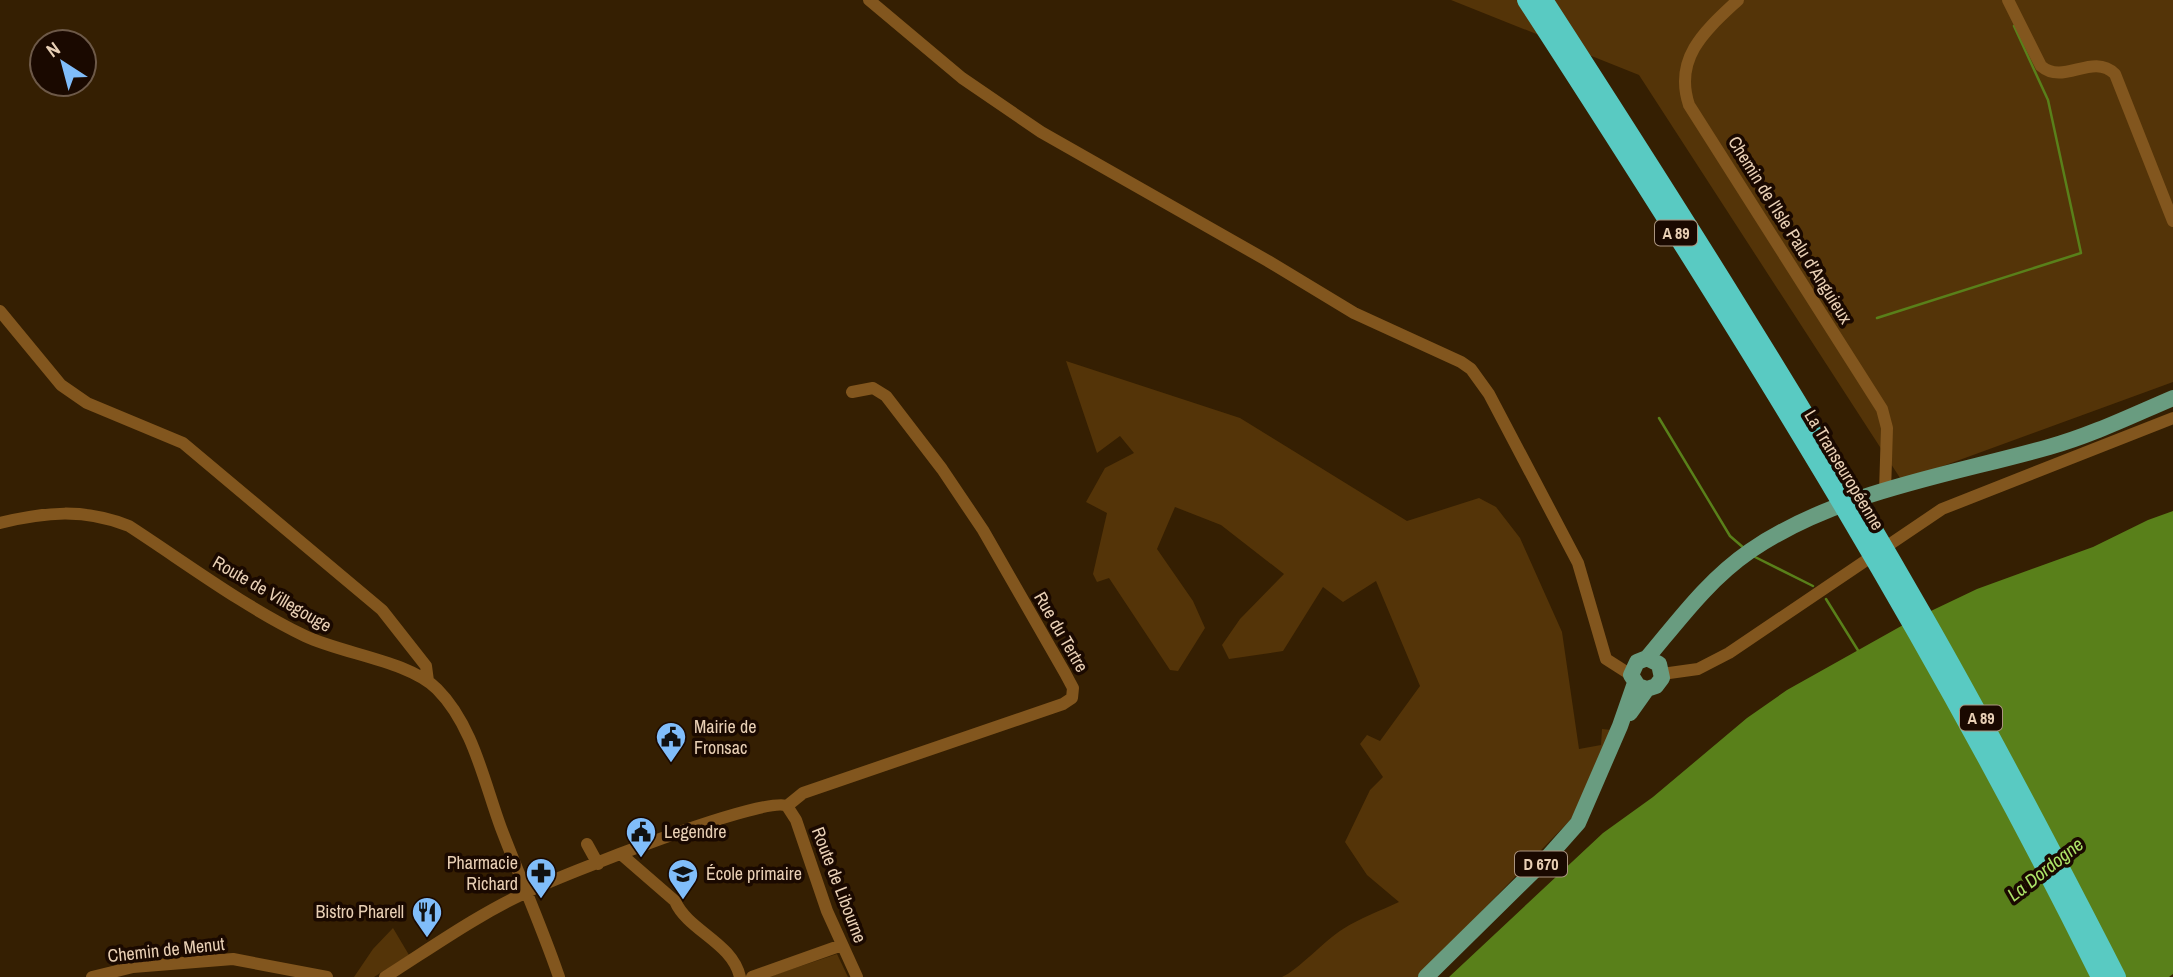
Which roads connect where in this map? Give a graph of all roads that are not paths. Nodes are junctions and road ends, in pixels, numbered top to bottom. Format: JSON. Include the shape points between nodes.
{"nodes":[{"id":1,"x":869,"y":0,"type":"edge"},
{"id":2,"x":1526,"y":0,"type":"edge"},
{"id":3,"x":1544,"y":0,"type":"edge"},
{"id":4,"x":1738,"y":0,"type":"edge"},
{"id":5,"x":2008,"y":0,"type":"edge"},
{"id":6,"x":2173,"y":220,"type":"edge"},
{"id":7,"x":0,"y":311,"type":"edge"},
{"id":8,"x":852,"y":392,"type":"dead end"},
{"id":9,"x":2173,"y":398,"type":"edge"},
{"id":10,"x":2173,"y":418,"type":"edge"},
{"id":11,"x":1828,"y":467,"type":"junction"},
{"id":12,"x":1885,"y":492,"type":"junction"},
{"id":13,"x":0,"y":523,"type":"edge"},
{"id":14,"x":1675,"y":626,"type":"junction"},
{"id":15,"x":1662,"y":671,"type":"junction"},
{"id":16,"x":1639,"y":673,"type":"junction"},
{"id":17,"x":428,"y":681,"type":"junction"},
{"id":18,"x":788,"y":806,"type":"junction"},
{"id":19,"x":587,"y":844,"type":"dead end"},
{"id":20,"x":622,"y":855,"type":"junction"},
{"id":21,"x":598,"y":864,"type":"junction"},
{"id":22,"x":527,"y":892,"type":"junction"},
{"id":23,"x":842,"y":945,"type":"junction"},
{"id":24,"x":92,"y":977,"type":"edge"},
{"id":25,"x":327,"y":977,"type":"edge"},
{"id":26,"x":384,"y":977,"type":"edge"},
{"id":27,"x":559,"y":977,"type":"edge"},
{"id":28,"x":740,"y":977,"type":"edge"},
{"id":29,"x":752,"y":977,"type":"edge"},
{"id":30,"x":857,"y":977,"type":"edge"},
{"id":31,"x":1426,"y":977,"type":"edge"},
{"id":32,"x":2100,"y":977,"type":"edge"},
{"id":33,"x":2117,"y":977,"type":"edge"}],
"edges":[{"from":1,"to":16,"type":"street","via":[[962,78],[1041,132],[1354,313],[1471,369],[1495,405],[1578,563],[1604,652]]},
{"from":2,"to":11,"type":"highway","name":"La Transeuropéenne","number":"A 89"},
{"from":3,"to":11,"type":"highway","name":"La Transeuropéenne","number":"A 89","via":[[1662,183]]},
{"from":4,"to":12,"type":"street","name":"Chemin de l'Isle Palu d’Anguieux","via":[[1693,46],[1685,93],[1882,409],[1887,429]]},
{"from":5,"to":6,"type":"street","via":[[2041,66],[2049,73],[2098,64],[2115,74]]},
{"from":7,"to":17,"type":"street","via":[[61,385],[87,403],[183,443],[382,610],[426,666]]},
{"from":8,"to":18,"type":"street","name":"Rue du Tertre","via":[[873,388],[886,396],[942,469],[983,530],[1065,673],[1073,688],[1072,698],[803,793]]},
{"from":9,"to":12,"type":"main road","number":"D 670","via":[[2088,433]]},
{"from":10,"to":15,"type":"street","via":[[1942,509],[1729,653],[1698,669]]},
{"from":11,"to":32,"type":"highway","name":"La Transeuropéenne","number":"A 89"},
{"from":11,"to":33,"type":"highway","name":"La Transeuropéenne","number":"A 89","via":[[2005,762]]},
{"from":12,"to":14,"type":"main road","number":"D 670","via":[[1809,519],[1769,539],[1718,577]]},
{"from":13,"to":17,"type":"street","name":"Route de Villegouge","via":[[74,512],[112,519],[303,635]]},
{"from":14,"to":15,"type":"main road","number":"D 670"},
{"from":14,"to":16,"type":"main road","number":"D 670"},
{"from":15,"to":16,"type":"main road"},
{"from":15,"to":16,"type":"main road","via":[[1659,683]]},
{"from":16,"to":31,"type":"main road","number":"D 670","via":[[1588,804],[1567,838]]},
{"from":17,"to":22,"type":"street","name":"Route de Villegouge","via":[[447,701],[466,733]]},
{"from":18,"to":20,"type":"street","via":[[775,803],[703,822]]},
{"from":18,"to":23,"type":"street","name":"Route de Libourne"},
{"from":19,"to":21,"type":"street"},
{"from":20,"to":21,"type":"street"},
{"from":20,"to":28,"type":"street","via":[[675,901],[679,911],[731,959]]},
{"from":21,"to":22,"type":"street"},
{"from":22,"to":26,"type":"street"},
{"from":22,"to":27,"type":"street","name":"Route de Villegouge"},
{"from":23,"to":29,"type":"street"},
{"from":23,"to":30,"type":"street","name":"Route de Libourne"},
{"from":24,"to":25,"type":"street","name":"Chemin de Menut","via":[[133,967],[233,959]]}]}
